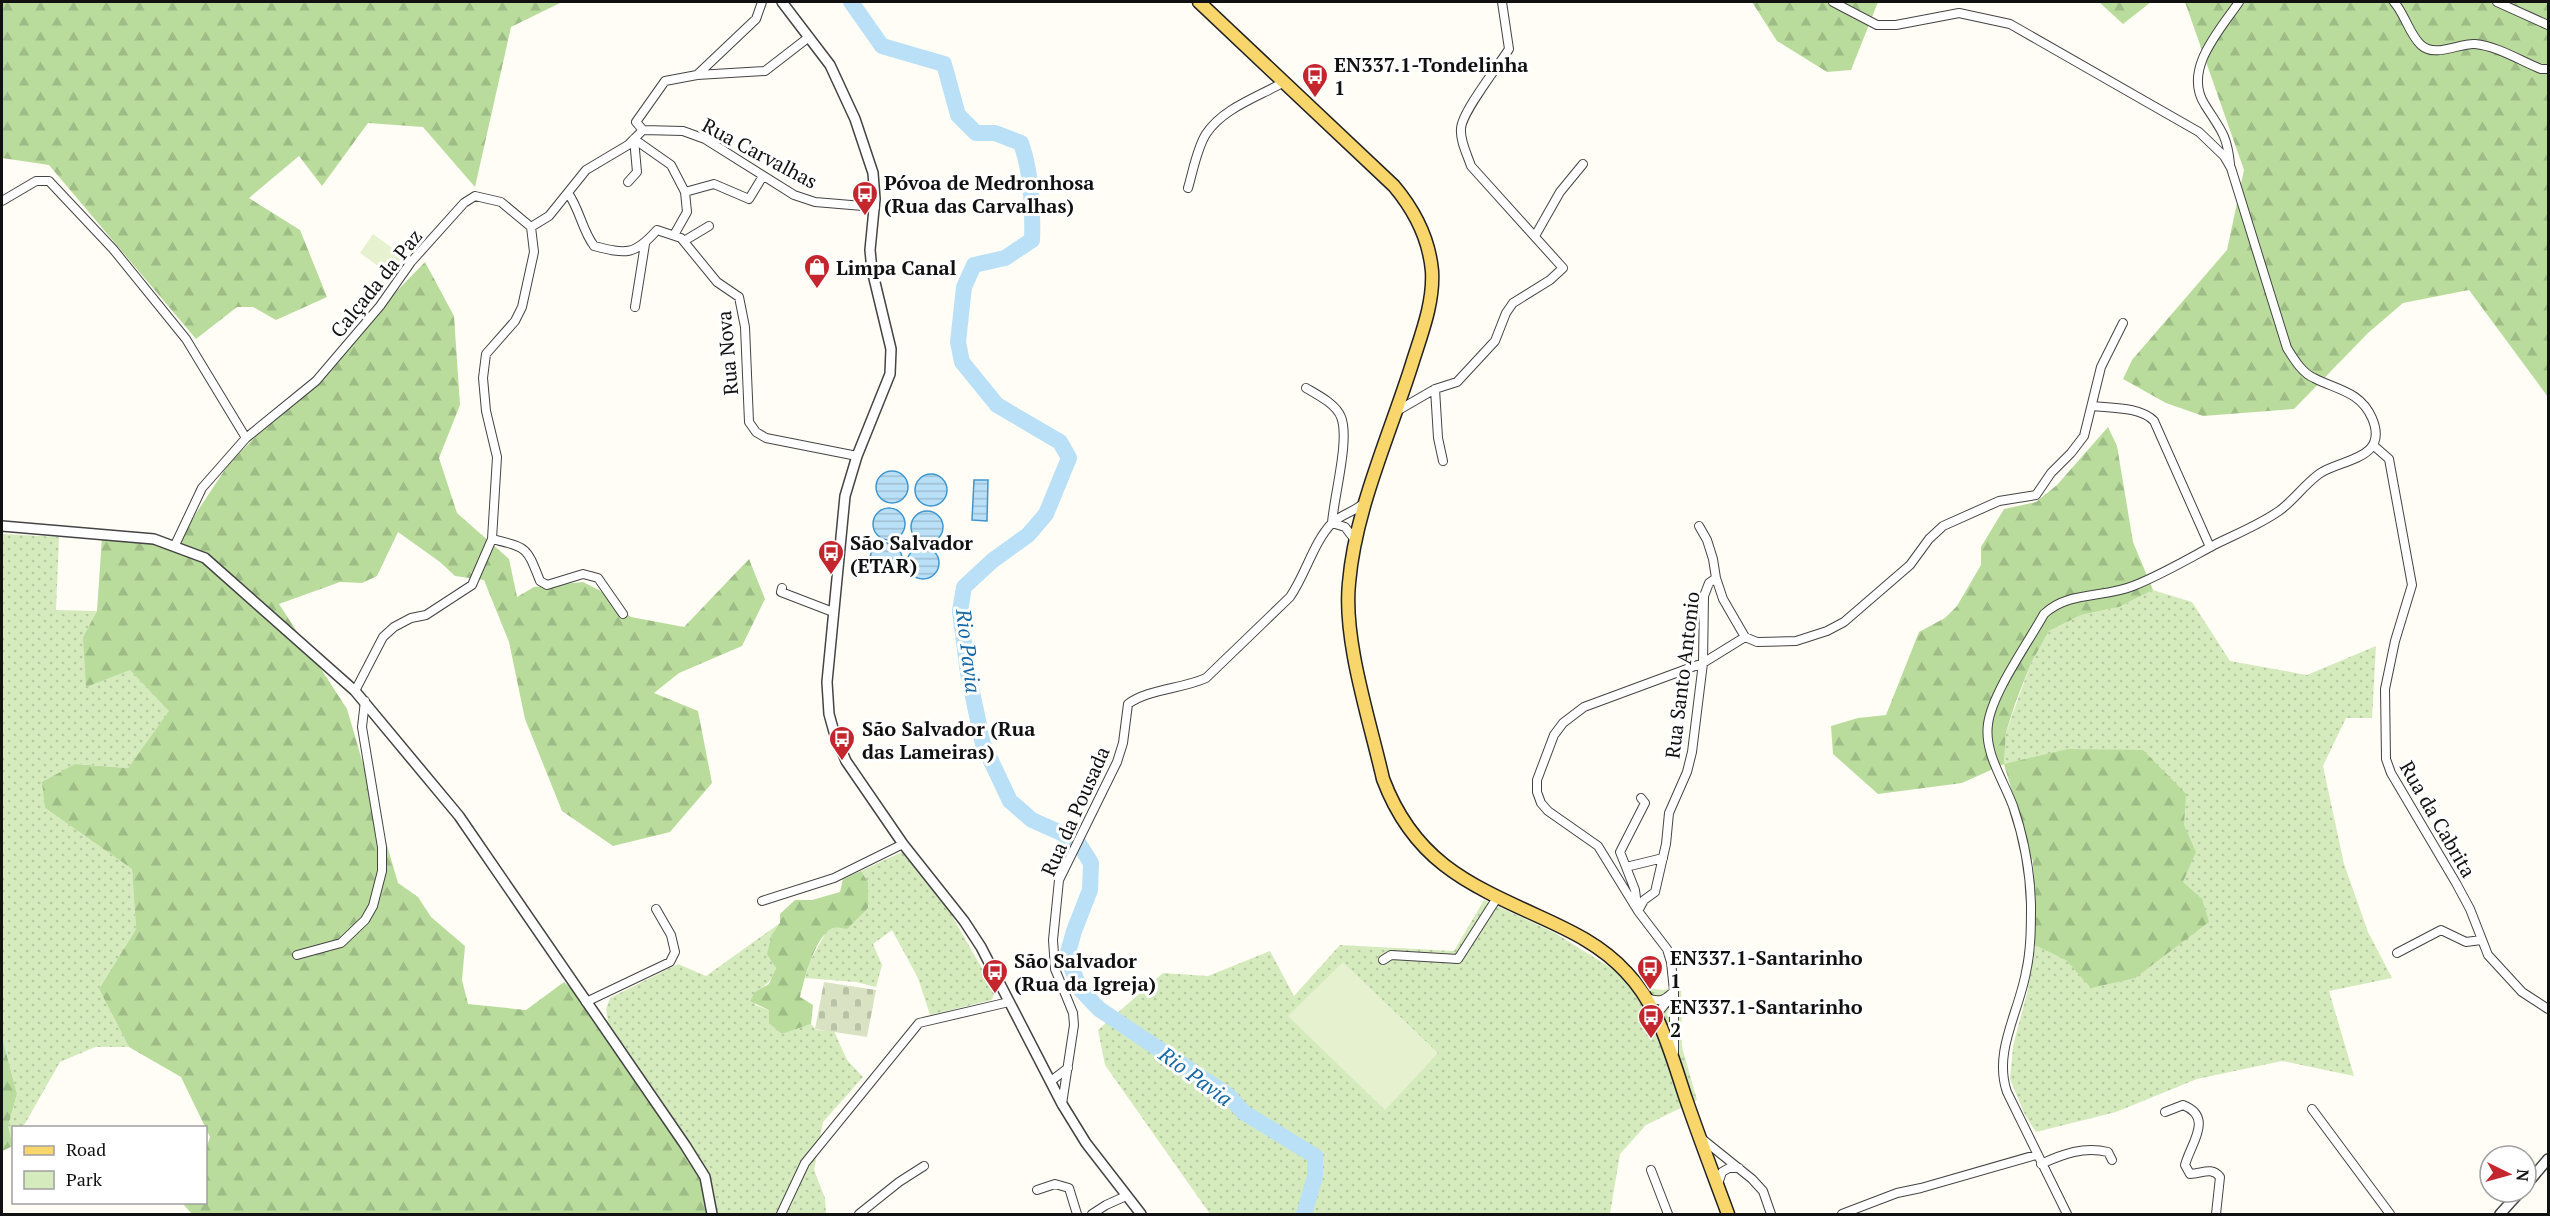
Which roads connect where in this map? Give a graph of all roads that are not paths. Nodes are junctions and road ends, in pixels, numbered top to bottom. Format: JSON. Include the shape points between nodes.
{"nodes":[{"id":1,"x":762,"y":2,"type":"edge"},
{"id":2,"x":782,"y":2,"type":"edge"},
{"id":3,"x":1199,"y":2,"type":"edge"},
{"id":4,"x":1502,"y":2,"type":"edge"},
{"id":5,"x":1833,"y":2,"type":"edge"},
{"id":6,"x":2238,"y":2,"type":"edge"},
{"id":7,"x":2394,"y":2,"type":"edge"},
{"id":8,"x":2497,"y":2,"type":"edge"},
{"id":9,"x":2548,"y":25,"type":"edge"},
{"id":10,"x":809,"y":37,"type":"junction"},
{"id":11,"x":2548,"y":69,"type":"edge"},
{"id":12,"x":697,"y":75,"type":"junction"},
{"id":13,"x":1284,"y":82,"type":"junction"},
{"id":14,"x":643,"y":130,"type":"junction"},
{"id":15,"x":634,"y":139,"type":"junction"},
{"id":16,"x":1583,"y":164,"type":"dead end"},
{"id":17,"x":2230,"y":168,"type":"junction"},
{"id":18,"x":763,"y":176,"type":"junction"},
{"id":19,"x":628,"y":182,"type":"dead end"},
{"id":20,"x":1188,"y":188,"type":"dead end"},
{"id":21,"x":685,"y":192,"type":"junction"},
{"id":22,"x":568,"y":193,"type":"junction"},
{"id":23,"x":2,"y":201,"type":"edge"},
{"id":24,"x":874,"y":207,"type":"junction"},
{"id":25,"x":709,"y":226,"type":"dead end"},
{"id":26,"x":531,"y":227,"type":"junction"},
{"id":27,"x":674,"y":235,"type":"junction"},
{"id":28,"x":1535,"y":236,"type":"junction"},
{"id":29,"x":684,"y":241,"type":"junction"},
{"id":30,"x":645,"y":244,"type":"junction"},
{"id":31,"x":635,"y":307,"type":"dead end"},
{"id":32,"x":2123,"y":323,"type":"dead end"},
{"id":33,"x":1306,"y":388,"type":"dead end"},
{"id":34,"x":1435,"y":389,"type":"junction"},
{"id":35,"x":2093,"y":406,"type":"junction"},
{"id":36,"x":1397,"y":411,"type":"junction"},
{"id":37,"x":246,"y":438,"type":"junction"},
{"id":38,"x":2373,"y":445,"type":"junction"},
{"id":39,"x":857,"y":456,"type":"junction"},
{"id":40,"x":1443,"y":461,"type":"dead end"},
{"id":41,"x":1367,"y":500,"type":"junction"},
{"id":42,"x":1341,"y":517,"type":"junction"},
{"id":43,"x":1360,"y":522,"type":"junction"},
{"id":44,"x":1332,"y":523,"type":"junction"},
{"id":45,"x":2,"y":525,"type":"edge"},
{"id":46,"x":1698,"y":526,"type":"dead end"},
{"id":47,"x":492,"y":539,"type":"junction"},
{"id":48,"x":1355,"y":540,"type":"junction"},
{"id":49,"x":175,"y":545,"type":"junction"},
{"id":50,"x":2210,"y":547,"type":"junction"},
{"id":51,"x":1716,"y":578,"type":"junction"},
{"id":52,"x":782,"y":588,"type":"dead end"},
{"id":53,"x":833,"y":612,"type":"junction"},
{"id":54,"x":623,"y":614,"type":"dead end"},
{"id":55,"x":1745,"y":637,"type":"junction"},
{"id":56,"x":1703,"y":663,"type":"junction"},
{"id":57,"x":355,"y":691,"type":"junction"},
{"id":58,"x":365,"y":701,"type":"junction"},
{"id":59,"x":1641,"y":798,"type":"dead end"},
{"id":60,"x":903,"y":844,"type":"junction"},
{"id":61,"x":1662,"y":858,"type":"junction"},
{"id":62,"x":1626,"y":867,"type":"junction"},
{"id":63,"x":1497,"y":898,"type":"junction"},
{"id":64,"x":762,"y":901,"type":"dead end"},
{"id":65,"x":656,"y":909,"type":"dead end"},
{"id":66,"x":1638,"y":911,"type":"junction"},
{"id":67,"x":2481,"y":940,"type":"junction"},
{"id":68,"x":2397,"y":953,"type":"dead end"},
{"id":69,"x":297,"y":955,"type":"dead end"},
{"id":70,"x":1383,"y":960,"type":"dead end"},
{"id":71,"x":1674,"y":991,"type":"junction"},
{"id":72,"x":1647,"y":998,"type":"junction"},
{"id":73,"x":586,"y":1002,"type":"junction"},
{"id":74,"x":1009,"y":1002,"type":"junction"},
{"id":75,"x":2548,"y":1009,"type":"edge"},
{"id":76,"x":1674,"y":1013,"type":"junction"},
{"id":77,"x":1656,"y":1015,"type":"junction"},
{"id":78,"x":1674,"y":1062,"type":"junction"},
{"id":79,"x":1068,"y":1068,"type":"junction"},
{"id":80,"x":1051,"y":1081,"type":"junction"},
{"id":81,"x":1062,"y":1104,"type":"junction"},
{"id":82,"x":2312,"y":1109,"type":"dead end"},
{"id":83,"x":2165,"y":1112,"type":"dead end"},
{"id":84,"x":1700,"y":1137,"type":"junction"},
{"id":85,"x":2036,"y":1155,"type":"junction"},
{"id":86,"x":1724,"y":1156,"type":"junction"},
{"id":87,"x":2548,"y":1158,"type":"edge"},
{"id":88,"x":2112,"y":1160,"type":"dead end"},
{"id":89,"x":1709,"y":1163,"type":"junction"},
{"id":90,"x":2041,"y":1164,"type":"junction"},
{"id":91,"x":924,"y":1166,"type":"dead end"},
{"id":92,"x":1739,"y":1168,"type":"junction"},
{"id":93,"x":1651,"y":1170,"type":"dead end"},
{"id":94,"x":2538,"y":1170,"type":"edge"},
{"id":95,"x":1717,"y":1186,"type":"junction"},
{"id":96,"x":1037,"y":1190,"type":"dead end"},
{"id":97,"x":1126,"y":1196,"type":"junction"},
{"id":98,"x":712,"y":1215,"type":"edge"},
{"id":99,"x":781,"y":1215,"type":"edge"},
{"id":100,"x":859,"y":1215,"type":"edge"},
{"id":101,"x":1077,"y":1215,"type":"edge"},
{"id":102,"x":1092,"y":1215,"type":"edge"},
{"id":103,"x":1141,"y":1215,"type":"edge"},
{"id":104,"x":1668,"y":1215,"type":"edge"},
{"id":105,"x":1728,"y":1215,"type":"edge"},
{"id":106,"x":1771,"y":1215,"type":"edge"},
{"id":107,"x":1842,"y":1215,"type":"edge"},
{"id":108,"x":2067,"y":1215,"type":"edge"},
{"id":109,"x":2216,"y":1215,"type":"edge"},
{"id":110,"x":2390,"y":1215,"type":"edge"}],
"edges":[{"from":1,"to":12,"type":"street","via":[[756,19]]},
{"from":2,"to":10,"type":"street"},
{"from":3,"to":13,"type":"main road"},
{"from":4,"to":28,"type":"street","via":[[1509,49],[1465,114],[1461,128],[1471,165]]},
{"from":5,"to":17,"type":"street","via":[[1876,25],[1959,13],[2010,24],[2199,132],[2224,156]]},
{"from":6,"to":17,"type":"street","via":[[2206,51],[2198,86],[2203,103],[2223,130]]},
{"from":7,"to":11,"type":"street","via":[[2426,48],[2474,44]]},
{"from":8,"to":9,"type":"street"},
{"from":10,"to":12,"type":"street","via":[[765,71]]},
{"from":10,"to":24,"type":"street","via":[[830,65],[855,118],[873,172]]},
{"from":12,"to":14,"type":"street","via":[[665,81],[636,122]]},
{"from":13,"to":20,"type":"street","via":[[1247,100],[1205,135]]},
{"from":13,"to":36,"type":"main road","via":[[1394,186],[1413,209],[1424,237],[1432,272],[1430,302]]},
{"from":14,"to":15,"type":"street"},
{"from":14,"to":18,"type":"street","name":"Rua Carvalhas","via":[[683,131],[705,139]]},
{"from":15,"to":19,"type":"street","via":[[637,172]]},
{"from":15,"to":21,"type":"street","via":[[671,165]]},
{"from":15,"to":22,"type":"street","via":[[586,170]]},
{"from":16,"to":28,"type":"street","via":[[1560,192]]},
{"from":17,"to":38,"type":"street","via":[[2287,348],[2314,379],[2355,395],[2365,406],[2374,425]]},
{"from":18,"to":21,"type":"street","via":[[749,199],[714,184]]},
{"from":18,"to":24,"type":"street","name":"Rua Carvalhas","via":[[794,195],[815,202]]},
{"from":21,"to":27,"type":"street","via":[[687,212]]},
{"from":22,"to":26,"type":"street","via":[[549,216]]},
{"from":22,"to":30,"type":"street","via":[[594,246],[621,253]]},
{"from":23,"to":37,"type":"street","via":[[36,181],[49,181],[66,196],[186,339]]},
{"from":24,"to":39,"type":"street","via":[[872,270],[891,349],[891,374]]},
{"from":25,"to":29,"type":"street"},
{"from":26,"to":37,"type":"street","name":"Calçada da Paz","via":[[501,202],[475,196],[464,203],[411,262],[380,306],[316,381]]},
{"from":26,"to":47,"type":"street","via":[[534,252],[522,307],[486,354],[483,378],[497,457]]},
{"from":27,"to":29,"type":"street","name":"Rua Nova"},
{"from":27,"to":30,"type":"street","via":[[657,230]]},
{"from":28,"to":34,"type":"street","via":[[1563,268],[1514,303],[1495,341],[1457,382]]},
{"from":29,"to":39,"type":"street","name":"Rua Nova","via":[[717,282],[739,297],[745,327],[749,422],[756,432],[766,438]]},
{"from":30,"to":31,"type":"street"},
{"from":32,"to":35,"type":"street","via":[[2102,368]]},
{"from":33,"to":44,"type":"street","via":[[1329,402],[1341,416],[1344,428]]},
{"from":34,"to":36,"type":"street"},
{"from":34,"to":40,"type":"street"},
{"from":35,"to":50,"type":"street","via":[[2140,412],[2154,421]]},
{"from":35,"to":55,"type":"street","via":[[2084,436],[2036,495],[1999,501],[1943,526],[1910,565],[1844,622],[1827,631],[1796,641],[1756,642]]},
{"from":36,"to":41,"type":"main road"},
{"from":37,"to":49,"type":"street","name":"Calçada da Paz","via":[[202,488]]},
{"from":38,"to":50,"type":"street","via":[[2364,455],[2319,474],[2272,515]]},
{"from":38,"to":67,"type":"street","name":"Rua da Cabrita","via":[[2389,459],[2412,585],[2385,689],[2386,759],[2470,909]]},
{"from":39,"to":53,"type":"street","via":[[845,496]]},
{"from":41,"to":42,"type":"street"},
{"from":41,"to":43,"type":"main road"},
{"from":42,"to":43,"type":"street"},
{"from":42,"to":44,"type":"street"},
{"from":43,"to":48,"type":"main road"},
{"from":44,"to":48,"type":"street","via":[[1345,527]]},
{"from":44,"to":79,"type":"street","name":"Rua da Pousada","via":[[1290,597],[1206,678],[1190,686],[1136,698],[1128,704],[1117,762],[1059,880],[1053,940],[1055,969],[1073,1013]]},
{"from":45,"to":49,"type":"street","via":[[154,539]]},
{"from":46,"to":51,"type":"street","via":[[1710,549]]},
{"from":47,"to":54,"type":"street","via":[[528,552],[540,581],[547,585],[583,574],[598,578]]},
{"from":47,"to":57,"type":"street","via":[[472,585],[426,615],[394,627],[384,637]]},
{"from":48,"to":63,"type":"main road","via":[[1348,604],[1351,641],[1391,800],[1423,848]]},
{"from":49,"to":57,"type":"street","via":[[205,558]]},
{"from":50,"to":85,"type":"street","via":[[2134,586],[2053,606],[2044,614],[1990,710],[1987,741],[2019,826],[2031,902],[2030,953],[2002,1074]]},
{"from":51,"to":55,"type":"street","via":[[1733,620]]},
{"from":51,"to":56,"type":"street","name":"Rua Santo Antonio","via":[[1709,583],[1704,596]]},
{"from":52,"to":53,"type":"street","via":[[781,592]]},
{"from":53,"to":60,"type":"street","via":[[827,682],[834,732],[846,761]]},
{"from":55,"to":56,"type":"street"},
{"from":56,"to":61,"type":"street","name":"Rua Santo Antonio","via":[[1692,752],[1669,813]]},
{"from":56,"to":66,"type":"street","via":[[1577,712],[1554,735],[1537,780],[1541,803],[1598,846]]},
{"from":57,"to":58,"type":"street"},
{"from":58,"to":69,"type":"street","via":[[362,727],[382,847],[382,871],[373,906],[360,927],[341,943]]},
{"from":58,"to":73,"type":"street","via":[[459,816]]},
{"from":59,"to":62,"type":"street","via":[[1645,803],[1620,852]]},
{"from":60,"to":64,"type":"street","via":[[834,878]]},
{"from":60,"to":74,"type":"street","via":[[964,921]]},
{"from":61,"to":62,"type":"street"},
{"from":61,"to":66,"type":"street","name":"Rua Santo Antonio","via":[[1655,892]]},
{"from":62,"to":66,"type":"street"},
{"from":63,"to":70,"type":"street","via":[[1458,959],[1391,955]]},
{"from":63,"to":72,"type":"main road","via":[[1585,938],[1627,973]]},
{"from":65,"to":73,"type":"street","via":[[671,935],[675,952],[669,962]]},
{"from":66,"to":71,"type":"street","via":[[1667,949]]},
{"from":67,"to":68,"type":"street","via":[[2466,942],[2440,930]]},
{"from":67,"to":75,"type":"street","name":"Rua da Cabrita","via":[[2507,977]]},
{"from":71,"to":72,"type":"street","via":[[1665,1000]]},
{"from":71,"to":76,"type":"street"},
{"from":71,"to":77,"type":"street"},
{"from":72,"to":77,"type":"main road"},
{"from":73,"to":98,"type":"street","via":[[705,1177]]},
{"from":74,"to":80,"type":"street"},
{"from":74,"to":99,"type":"street","via":[[919,1023],[805,1163]]},
{"from":76,"to":77,"type":"street"},
{"from":76,"to":78,"type":"street"},
{"from":77,"to":78,"type":"main road"},
{"from":78,"to":84,"type":"main road"},
{"from":79,"to":80,"type":"street"},
{"from":79,"to":81,"type":"street","name":"Rua da Pousada"},
{"from":80,"to":81,"type":"street"},
{"from":81,"to":97,"type":"street"},
{"from":82,"to":110,"type":"street"},
{"from":83,"to":109,"type":"street","via":[[2183,1105],[2198,1115],[2198,1131],[2185,1165],[2190,1174],[2209,1170],[2220,1177]]},
{"from":84,"to":86,"type":"street"},
{"from":84,"to":89,"type":"main road"},
{"from":85,"to":90,"type":"street"},
{"from":85,"to":107,"type":"street","via":[[1897,1193]]},
{"from":86,"to":89,"type":"street","via":[[1714,1157]]},
{"from":86,"to":92,"type":"street"},
{"from":87,"to":94,"type":"street"},
{"from":88,"to":90,"type":"street","via":[[2108,1152],[2089,1149]]},
{"from":89,"to":95,"type":"main road"},
{"from":90,"to":108,"type":"street"},
{"from":91,"to":100,"type":"street"},
{"from":92,"to":95,"type":"street","via":[[1722,1172]]},
{"from":92,"to":106,"type":"street","via":[[1763,1191]]},
{"from":93,"to":104,"type":"street"},
{"from":95,"to":105,"type":"main road"},
{"from":96,"to":101,"type":"street","via":[[1055,1184],[1069,1188]]},
{"from":97,"to":102,"type":"street"},
{"from":97,"to":103,"type":"street"}]}
